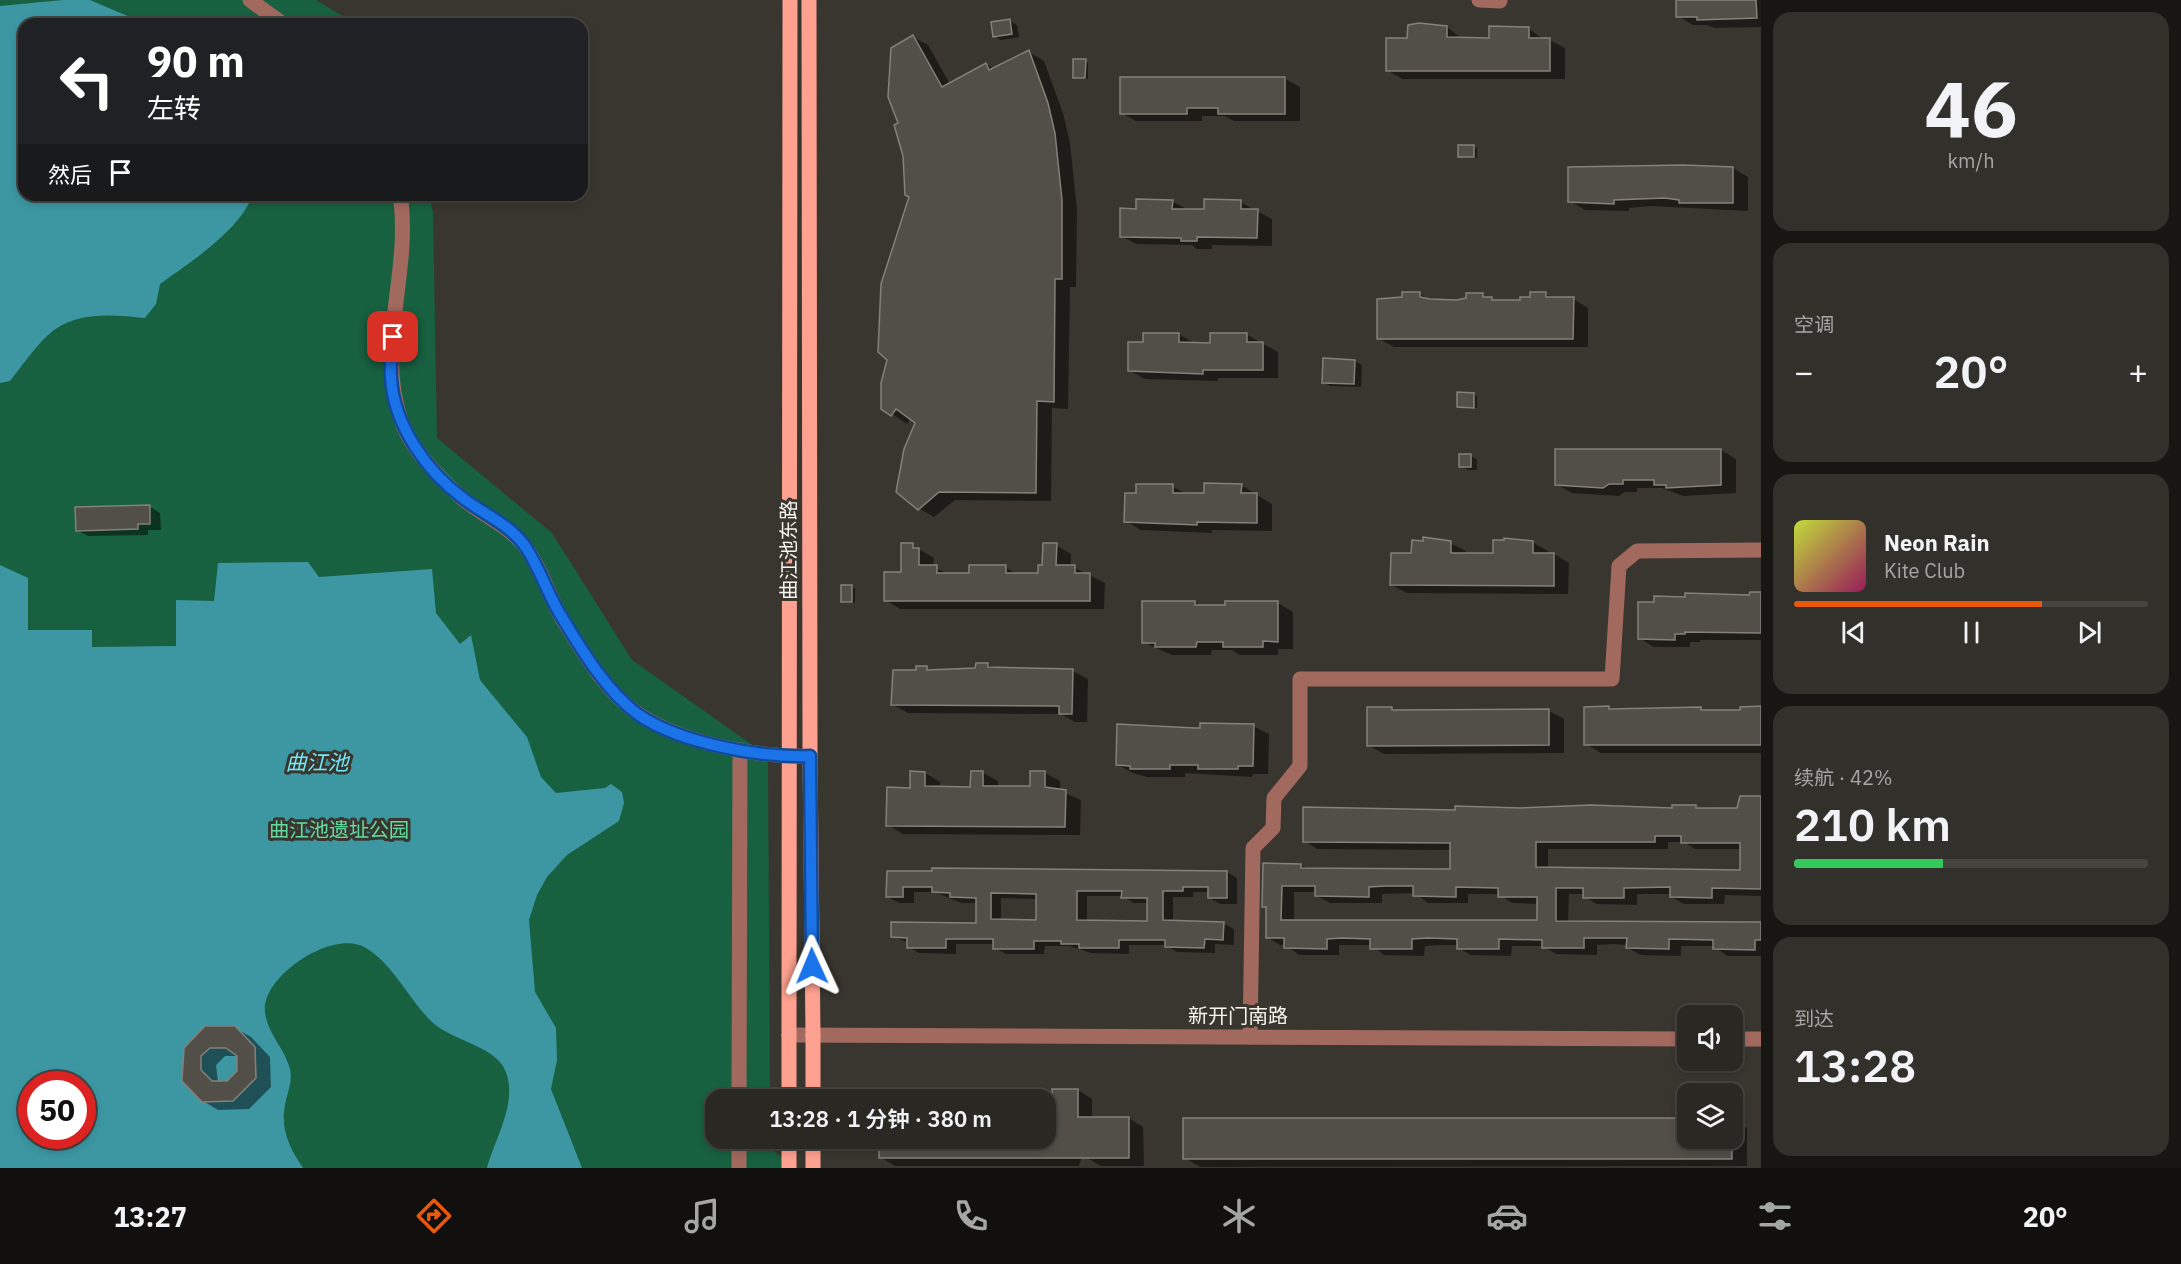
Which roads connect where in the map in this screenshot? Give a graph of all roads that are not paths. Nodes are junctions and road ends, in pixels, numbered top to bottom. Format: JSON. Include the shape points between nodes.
{"nodes":[{"id":1,"x":250,"y":0,"type":"edge"},
{"id":2,"x":790,"y":0,"type":"edge"},
{"id":3,"x":809,"y":0,"type":"edge"},
{"id":4,"x":1479,"y":0,"type":"edge"},
{"id":5,"x":1500,"y":1,"type":"edge"},
{"id":6,"x":275,"y":18,"type":"edge"},
{"id":7,"x":400,"y":201,"type":"edge"},
{"id":8,"x":1761,"y":550,"type":"edge"},
{"id":9,"x":740,"y":750,"type":"junction"},
{"id":10,"x":810,"y":756,"type":"junction"},
{"id":11,"x":790,"y":757,"type":"junction"},
{"id":12,"x":789,"y":1035,"type":"junction"},
{"id":13,"x":813,"y":1035,"type":"junction"},
{"id":14,"x":1250,"y":1037,"type":"junction"},
{"id":15,"x":1677,"y":1039,"type":"edge"},
{"id":16,"x":1743,"y":1039,"type":"edge"},
{"id":17,"x":1761,"y":1039,"type":"edge"},
{"id":18,"x":739,"y":1089,"type":"edge"},
{"id":19,"x":789,"y":1089,"type":"edge"},
{"id":20,"x":813,"y":1089,"type":"edge"},
{"id":21,"x":739,"y":1149,"type":"edge"},
{"id":22,"x":789,"y":1149,"type":"edge"},
{"id":23,"x":813,"y":1149,"type":"edge"},
{"id":24,"x":739,"y":1168,"type":"edge"},
{"id":25,"x":789,"y":1168,"type":"edge"},
{"id":26,"x":813,"y":1168,"type":"edge"}],
"edges":[{"from":1,"to":6,"type":"street"},
{"from":2,"to":11,"type":"main road","name":"曲江池东路"},
{"from":3,"to":10,"type":"main road","name":"曲江池东路"},
{"from":4,"to":5,"type":"street"},
{"from":7,"to":9,"type":"street","via":[[403,232],[391,378],[401,421],[420,455],[463,499],[505,525],[525,547],[564,621],[617,694],[639,715],[663,727]]},
{"from":8,"to":14,"type":"street","via":[[1637,550],[1619,566],[1612,679],[1300,679],[1300,766],[1274,798],[1273,828],[1253,848]]},
{"from":9,"to":11,"type":"street"},
{"from":9,"to":18,"type":"street"},
{"from":10,"to":11,"type":"street"},
{"from":10,"to":13,"type":"main road","name":"曲江池东路"},
{"from":11,"to":12,"type":"main road","name":"曲江池东路"},
{"from":12,"to":13,"type":"street","name":"新开门南路"},
{"from":12,"to":19,"type":"main road","name":"曲江池东路","bridge":true},
{"from":13,"to":14,"type":"street","name":"新开门南路"},
{"from":13,"to":20,"type":"main road","name":"曲江池东路","bridge":true},
{"from":14,"to":15,"type":"street","name":"新开门南路"},
{"from":16,"to":17,"type":"street"},
{"from":21,"to":24,"type":"street"},
{"from":22,"to":25,"type":"main road"},
{"from":23,"to":26,"type":"main road"}]}
